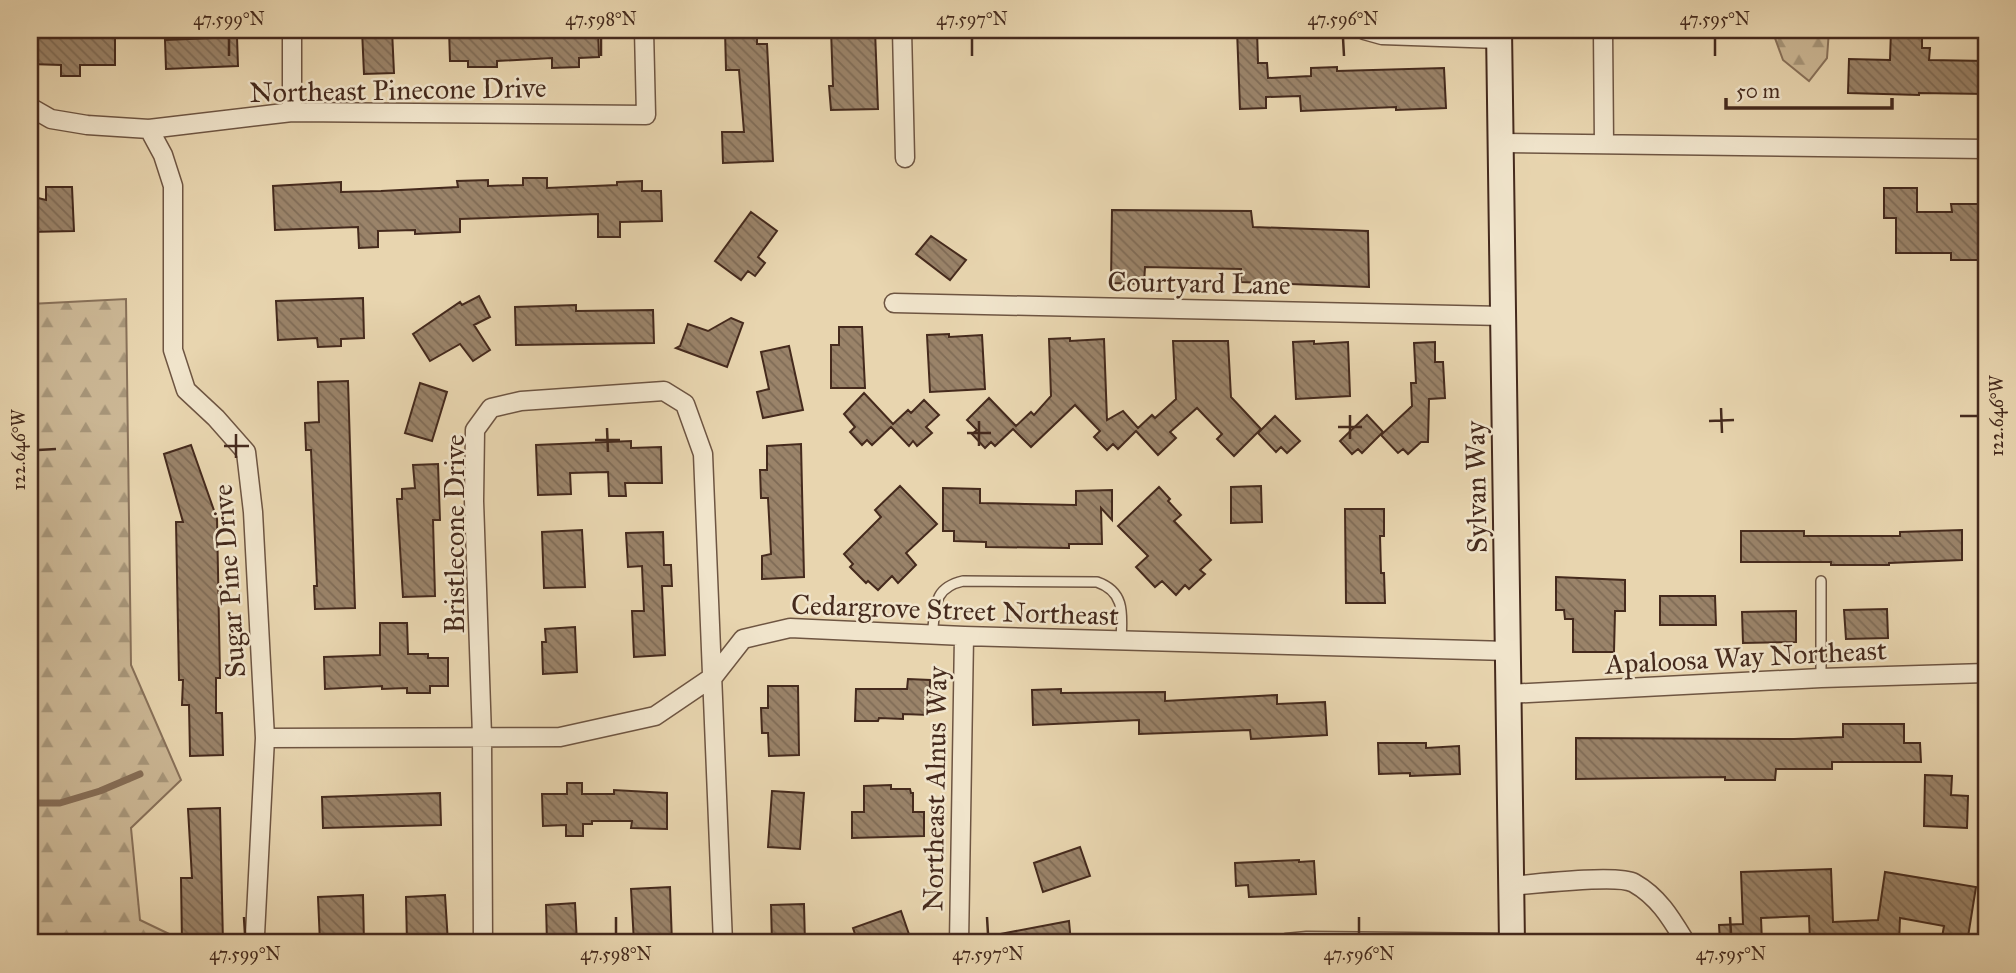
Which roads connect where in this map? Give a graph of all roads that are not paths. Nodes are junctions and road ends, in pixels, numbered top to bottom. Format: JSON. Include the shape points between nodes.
{"nodes":[{"id":1,"x":292,"y":30,"type":"edge"},
{"id":2,"x":644,"y":30,"type":"edge"},
{"id":3,"x":902,"y":30,"type":"edge"},
{"id":4,"x":1364,"y":30,"type":"edge"},
{"id":5,"x":1603,"y":31,"type":"edge"},
{"id":6,"x":1499,"y":34,"type":"edge"},
{"id":7,"x":30,"y":107,"type":"edge"},
{"id":8,"x":292,"y":112,"type":"junction"},
{"id":9,"x":149,"y":130,"type":"junction"},
{"id":10,"x":1501,"y":143,"type":"junction"},
{"id":11,"x":1604,"y":145,"type":"junction"},
{"id":12,"x":1986,"y":149,"type":"edge"},
{"id":13,"x":905,"y":158,"type":"dead end"},
{"id":14,"x":894,"y":303,"type":"dead end"},
{"id":15,"x":1503,"y":316,"type":"junction"},
{"id":16,"x":1821,"y":581,"type":"dead end"},
{"id":17,"x":932,"y":635,"type":"junction"},
{"id":18,"x":964,"y":636,"type":"junction"},
{"id":19,"x":1121,"y":640,"type":"junction"},
{"id":20,"x":1508,"y":651,"type":"junction"},
{"id":21,"x":1986,"y":673,"type":"edge"},
{"id":22,"x":714,"y":676,"type":"junction"},
{"id":23,"x":1821,"y":678,"type":"junction"},
{"id":24,"x":1508,"y":694,"type":"junction"},
{"id":25,"x":482,"y":736,"type":"junction"},
{"id":26,"x":265,"y":738,"type":"junction"},
{"id":27,"x":1511,"y":886,"type":"junction"},
{"id":28,"x":255,"y":934,"type":"dead end"},
{"id":29,"x":483,"y":943,"type":"edge"},
{"id":30,"x":723,"y":943,"type":"edge"},
{"id":31,"x":959,"y":943,"type":"edge"},
{"id":32,"x":1286,"y":943,"type":"edge"},
{"id":33,"x":1512,"y":943,"type":"edge"},
{"id":34,"x":1686,"y":943,"type":"edge"}],
"edges":[{"from":1,"to":8,"type":"street"},
{"from":2,"to":8,"type":"street","name":"Northeast Pinecone Drive","via":[[646,115]]},
{"from":3,"to":13,"type":"street"},
{"from":4,"to":6,"type":"street","via":[[1382,35]]},
{"from":5,"to":11,"type":"street"},
{"from":6,"to":10,"type":"main road","name":"Sylvan Way"},
{"from":7,"to":9,"type":"street","name":"Northeast Pinecone Drive","via":[[51,119]]},
{"from":8,"to":9,"type":"street","name":"Northeast Pinecone Drive"},
{"from":9,"to":26,"type":"street","name":"Sugar Pine Drive","via":[[173,186],[173,350],[186,390],[246,452]]},
{"from":10,"to":11,"type":"street"},
{"from":10,"to":15,"type":"main road","name":"Sylvan Way"},
{"from":11,"to":12,"type":"street"},
{"from":14,"to":15,"type":"street","name":"Courtyard Lane"},
{"from":15,"to":20,"type":"main road","name":"Sylvan Way"},
{"from":16,"to":23,"type":"lane"},
{"from":17,"to":18,"type":"street","name":"Cedargrove Street Northeast"},
{"from":17,"to":19,"type":"lane","via":[[937,598],[951,583],[1097,582],[1117,596],[1122,609]]},
{"from":17,"to":22,"type":"street","name":"Cedargrove Street Northeast","via":[[790,628],[743,639]]},
{"from":18,"to":19,"type":"street","name":"Cedargrove Street Northeast"},
{"from":18,"to":31,"type":"street","name":"Northeast Alnus Way"},
{"from":19,"to":20,"type":"street","name":"Cedargrove Street Northeast"},
{"from":20,"to":24,"type":"main road","name":"Sylvan Way"},
{"from":21,"to":23,"type":"street","name":"Apaloosa Way Northeast"},
{"from":22,"to":25,"type":"street","name":"Cedargrove Street Northeast","via":[[655,716],[560,737]]},
{"from":22,"to":25,"type":"street","name":"Bristlecone Drive","via":[[703,454],[685,404],[664,391],[521,401],[491,408],[475,429]]},
{"from":22,"to":30,"type":"street","name":"Bristlecone Drive"},
{"from":23,"to":24,"type":"street","name":"Apaloosa Way Northeast"},
{"from":24,"to":27,"type":"main road","name":"Sylvan Way"},
{"from":25,"to":26,"type":"street","name":"Cedargrove Street Northeast"},
{"from":25,"to":29,"type":"street","name":"Bristlecone Drive"},
{"from":26,"to":28,"type":"street","name":"Sugar Pine Drive"},
{"from":27,"to":33,"type":"main road","name":"Sylvan Way"},
{"from":27,"to":34,"type":"street","via":[[1632,881],[1664,905]]},
{"from":32,"to":33,"type":"street"}]}
